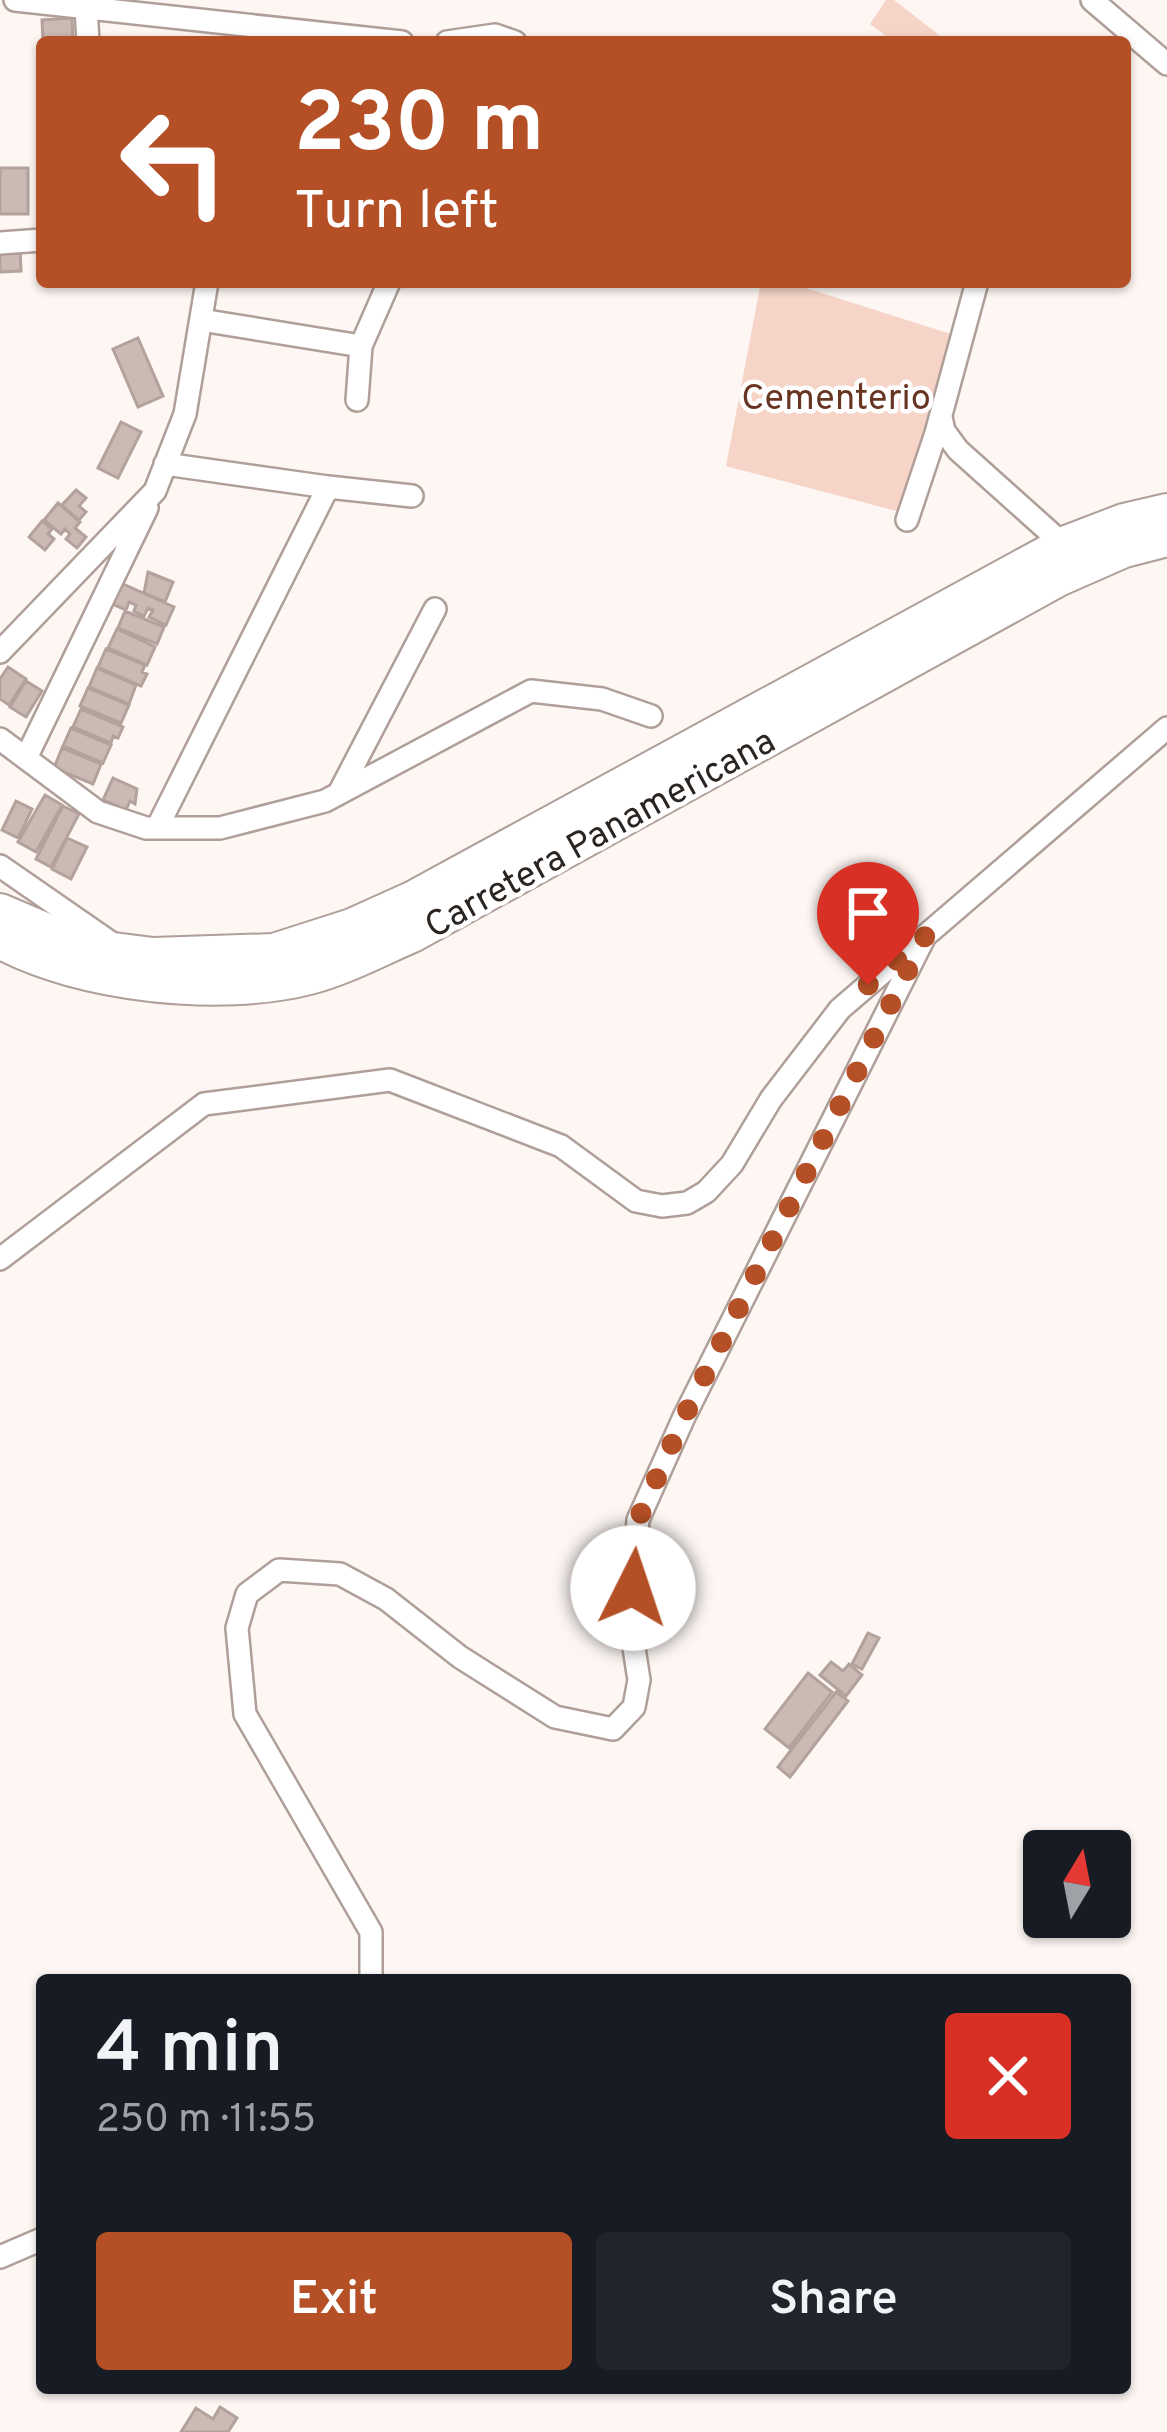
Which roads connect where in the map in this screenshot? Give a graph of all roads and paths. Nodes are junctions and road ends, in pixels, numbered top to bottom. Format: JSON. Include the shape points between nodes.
{"nodes":[{"id":1,"x":15,"y":0,"type":"edge"},
{"id":2,"x":1092,"y":0,"type":"edge"},
{"id":3,"x":110,"y":5,"type":"edge"},
{"id":4,"x":86,"y":8,"type":"junction"},
{"id":5,"x":215,"y":32,"type":"edge"},
{"id":6,"x":88,"y":36,"type":"edge"},
{"id":7,"x":294,"y":36,"type":"edge"},
{"id":8,"x":1167,"y":64,"type":"edge"},
{"id":9,"x":36,"y":241,"type":"edge"},
{"id":10,"x":0,"y":244,"type":"edge"},
{"id":11,"x":206,"y":288,"type":"edge"},
{"id":12,"x":385,"y":288,"type":"edge"},
{"id":13,"x":975,"y":288,"type":"edge"},
{"id":14,"x":201,"y":320,"type":"junction"},
{"id":15,"x":361,"y":346,"type":"junction"},
{"id":16,"x":357,"y":400,"type":"dead end"},
{"id":17,"x":941,"y":417,"type":"junction"},
{"id":18,"x":166,"y":464,"type":"junction"},
{"id":19,"x":328,"y":487,"type":"junction"},
{"id":20,"x":155,"y":491,"type":"junction"},
{"id":21,"x":412,"y":496,"type":"dead end"},
{"id":22,"x":1167,"y":512,"type":"edge"},
{"id":23,"x":907,"y":520,"type":"dead end"},
{"id":24,"x":1167,"y":538,"type":"edge"},
{"id":25,"x":1064,"y":545,"type":"junction"},
{"id":26,"x":435,"y":609,"type":"dead end"},
{"id":27,"x":0,"y":652,"type":"edge"},
{"id":28,"x":651,"y":716,"type":"dead end"},
{"id":29,"x":1167,"y":728,"type":"edge"},
{"id":30,"x":0,"y":739,"type":"edge"},
{"id":31,"x":26,"y":758,"type":"junction"},
{"id":32,"x":338,"y":794,"type":"junction"},
{"id":33,"x":157,"y":828,"type":"junction"},
{"id":34,"x":0,"y":866,"type":"edge"},
{"id":35,"x":2,"y":935,"type":"edge"},
{"id":36,"x":925,"y":936,"type":"junction"},
{"id":37,"x":124,"y":952,"type":"junction"},
{"id":38,"x":0,"y":1259,"type":"edge"},
{"id":39,"x":370,"y":1974,"type":"edge"},
{"id":40,"x":36,"y":2242,"type":"edge"},
{"id":41,"x":0,"y":2257,"type":"edge"}],
"edges":[{"from":1,"to":4,"type":"street"},
{"from":2,"to":8,"type":"street"},
{"from":3,"to":4,"type":"street"},
{"from":3,"to":5,"type":"street"},
{"from":4,"to":6,"type":"street"},
{"from":5,"to":7,"type":"street"},
{"from":9,"to":10,"type":"street"},
{"from":11,"to":14,"type":"street"},
{"from":12,"to":15,"type":"street"},
{"from":13,"to":17,"type":"street"},
{"from":14,"to":15,"type":"street"},
{"from":14,"to":18,"type":"street","via":[[185,414]]},
{"from":15,"to":16,"type":"street"},
{"from":17,"to":23,"type":"street"},
{"from":17,"to":25,"type":"street","via":[[958,450]]},
{"from":18,"to":19,"type":"street"},
{"from":18,"to":20,"type":"street"},
{"from":19,"to":21,"type":"street"},
{"from":19,"to":33,"type":"street"},
{"from":20,"to":27,"type":"street"},
{"from":20,"to":31,"type":"street"},
{"from":22,"to":25,"type":"highway","name":"Carretera Panamericana"},
{"from":24,"to":35,"type":"highway","name":"Carretera Panamericana","via":[[1058,578],[412,934],[308,976],[169,986],[107,976]]},
{"from":25,"to":37,"type":"highway","name":"Carretera Panamericana","via":[[352,927],[274,952]]},
{"from":26,"to":32,"type":"street"},
{"from":28,"to":32,"type":"street","via":[[602,699],[532,691]]},
{"from":29,"to":36,"type":"street"},
{"from":30,"to":31,"type":"street"},
{"from":31,"to":33,"type":"street","via":[[98,812]]},
{"from":32,"to":33,"type":"street","via":[[220,828]]},
{"from":34,"to":37,"type":"street"},
{"from":35,"to":37,"type":"highway","name":"Carretera Panamericana"},
{"from":36,"to":38,"type":"street","via":[[840,1009],[732,1164],[687,1203],[636,1201],[562,1146],[391,1080],[204,1104]]},
{"from":36,"to":39,"type":"street","via":[[638,1520],[630,1622],[639,1680],[634,1707],[613,1729],[555,1717],[340,1574],[279,1570],[248,1594],[237,1628],[245,1714],[371,1932]]},
{"from":40,"to":41,"type":"street"}]}
